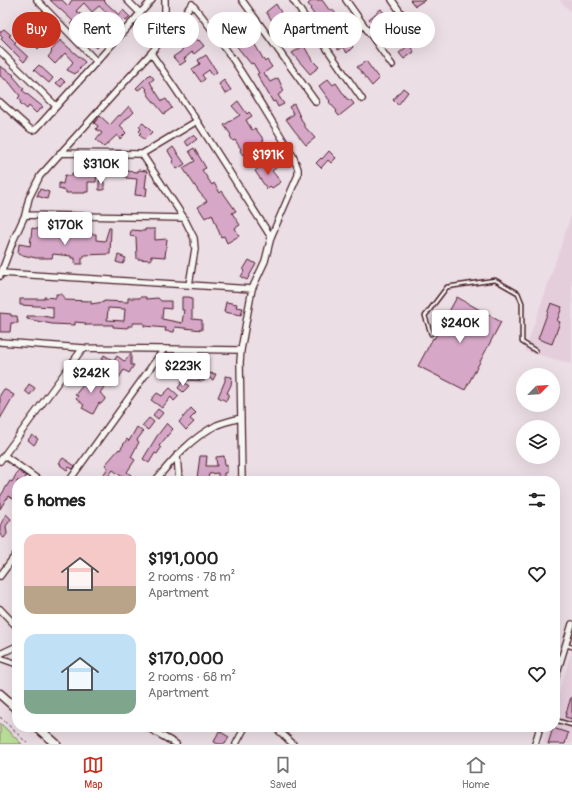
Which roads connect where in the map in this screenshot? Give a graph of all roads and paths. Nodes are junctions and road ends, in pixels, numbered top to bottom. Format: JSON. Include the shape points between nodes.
{"nodes":[{"id":1,"x":37,"y":0,"type":"edge"},
{"id":2,"x":126,"y":0,"type":"edge"},
{"id":3,"x":152,"y":0,"type":"edge"},
{"id":4,"x":165,"y":0,"type":"edge"},
{"id":5,"x":242,"y":0,"type":"edge"},
{"id":6,"x":293,"y":0,"type":"edge"},
{"id":7,"x":346,"y":0,"type":"edge"},
{"id":8,"x":392,"y":0,"type":"edge"},
{"id":9,"x":194,"y":2,"type":"edge"},
{"id":10,"x":139,"y":12,"type":"edge"},
{"id":11,"x":141,"y":12,"type":"edge"},
{"id":12,"x":164,"y":12,"type":"edge"},
{"id":13,"x":186,"y":12,"type":"edge"},
{"id":14,"x":400,"y":12,"type":"edge"},
{"id":15,"x":133,"y":21,"type":"edge"},
{"id":16,"x":155,"y":48,"type":"edge"},
{"id":17,"x":0,"y":51,"type":"edge"},
{"id":18,"x":151,"y":53,"type":"junction"},
{"id":19,"x":96,"y":61,"type":"junction"},
{"id":20,"x":392,"y":65,"type":"dead end"},
{"id":21,"x":362,"y":99,"type":"dead end"},
{"id":22,"x":0,"y":102,"type":"edge"},
{"id":23,"x":316,"y":102,"type":"dead end"},
{"id":24,"x":56,"y":106,"type":"junction"},
{"id":25,"x":197,"y":121,"type":"junction"},
{"id":26,"x":60,"y":154,"type":"junction"},
{"id":27,"x":142,"y":154,"type":"junction"},
{"id":28,"x":25,"y":214,"type":"junction"},
{"id":29,"x":184,"y":218,"type":"junction"},
{"id":30,"x":270,"y":237,"type":"junction"},
{"id":31,"x":1,"y":274,"type":"edge"},
{"id":32,"x":189,"y":285,"type":"junction"},
{"id":33,"x":252,"y":289,"type":"junction"},
{"id":34,"x":431,"y":334,"type":"dead end"},
{"id":35,"x":0,"y":342,"type":"edge"},
{"id":36,"x":83,"y":348,"type":"junction"},
{"id":37,"x":164,"y":349,"type":"junction"},
{"id":38,"x":241,"y":350,"type":"junction"},
{"id":39,"x":536,"y":351,"type":"dead end"},
{"id":40,"x":241,"y":418,"type":"junction"},
{"id":41,"x":177,"y":455,"type":"junction"},
{"id":42,"x":4,"y":456,"type":"junction"},
{"id":43,"x":0,"y":461,"type":"edge"},
{"id":44,"x":33,"y":476,"type":"edge"},
{"id":45,"x":73,"y":476,"type":"edge"},
{"id":46,"x":159,"y":476,"type":"edge"},
{"id":47,"x":179,"y":476,"type":"edge"},
{"id":48,"x":242,"y":476,"type":"edge"},
{"id":49,"x":12,"y":560,"type":"edge"},
{"id":50,"x":0,"y":576,"type":"edge"},
{"id":51,"x":0,"y":609,"type":"edge"},
{"id":52,"x":12,"y":621,"type":"edge"},
{"id":53,"x":572,"y":624,"type":"edge"},
{"id":54,"x":566,"y":645,"type":"junction"},
{"id":55,"x":572,"y":647,"type":"edge"},
{"id":56,"x":12,"y":648,"type":"edge"},
{"id":57,"x":0,"y":654,"type":"edge"},
{"id":58,"x":0,"y":658,"type":"edge"},
{"id":59,"x":12,"y":662,"type":"edge"},
{"id":60,"x":560,"y":664,"type":"edge"},
{"id":61,"x":0,"y":694,"type":"edge"},
{"id":62,"x":12,"y":705,"type":"edge"},
{"id":63,"x":0,"y":718,"type":"edge"},
{"id":64,"x":560,"y":721,"type":"edge"},
{"id":65,"x":572,"y":725,"type":"edge"},
{"id":66,"x":12,"y":729,"type":"edge"},
{"id":67,"x":15,"y":732,"type":"edge"},
{"id":68,"x":43,"y":732,"type":"edge"},
{"id":69,"x":156,"y":732,"type":"edge"},
{"id":70,"x":242,"y":732,"type":"edge"},
{"id":71,"x":280,"y":732,"type":"edge"},
{"id":72,"x":539,"y":732,"type":"edge"},
{"id":73,"x":28,"y":744,"type":"edge"},
{"id":74,"x":56,"y":744,"type":"edge"},
{"id":75,"x":176,"y":744,"type":"edge"},
{"id":76,"x":236,"y":744,"type":"edge"},
{"id":77,"x":293,"y":744,"type":"edge"},
{"id":78,"x":535,"y":744,"type":"edge"}],
"edges":[{"from":1,"to":19,"type":"street"},
{"from":2,"to":10,"type":"street"},
{"from":3,"to":11,"type":"street"},
{"from":4,"to":12,"type":"street"},
{"from":5,"to":23,"type":"street"},
{"from":6,"to":21,"type":"street"},
{"from":7,"to":20,"type":"street"},
{"from":8,"to":14,"type":"street"},
{"from":9,"to":13,"type":"street"},
{"from":9,"to":30,"type":"street","via":[[233,60],[298,169],[296,180]]},
{"from":15,"to":19,"type":"street"},
{"from":16,"to":18,"type":"street"},
{"from":17,"to":24,"type":"street"},
{"from":18,"to":25,"type":"street"},
{"from":18,"to":26,"type":"street"},
{"from":19,"to":24,"type":"street"},
{"from":22,"to":24,"type":"street","via":[[32,130],[36,129]]},
{"from":25,"to":27,"type":"street"},
{"from":25,"to":30,"type":"street"},
{"from":26,"to":27,"type":"street"},
{"from":26,"to":28,"type":"street","via":[[35,184]]},
{"from":27,"to":29,"type":"street"},
{"from":28,"to":29,"type":"street"},
{"from":28,"to":31,"type":"street"},
{"from":29,"to":32,"type":"street","via":[[195,243]]},
{"from":30,"to":33,"type":"street"},
{"from":31,"to":32,"type":"street"},
{"from":32,"to":33,"type":"street"},
{"from":33,"to":38,"type":"street"},
{"from":34,"to":39,"type":"lane","via":[[425,316],[447,287],[495,280],[518,293],[522,304],[522,342]]},
{"from":35,"to":36,"type":"street"},
{"from":36,"to":37,"type":"street"},
{"from":36,"to":42,"type":"street"},
{"from":37,"to":38,"type":"street"},
{"from":37,"to":45,"type":"street"},
{"from":38,"to":40,"type":"street"},
{"from":40,"to":41,"type":"street","via":[[218,425],[202,434]]},
{"from":40,"to":48,"type":"street"},
{"from":41,"to":46,"type":"street"},
{"from":41,"to":47,"type":"street"},
{"from":42,"to":43,"type":"street"},
{"from":42,"to":44,"type":"street"},
{"from":49,"to":50,"type":"street"},
{"from":51,"to":52,"type":"street"},
{"from":53,"to":54,"type":"street"},
{"from":54,"to":55,"type":"lane"},
{"from":54,"to":60,"type":"street"},
{"from":56,"to":57,"type":"street"},
{"from":58,"to":59,"type":"street"},
{"from":61,"to":62,"type":"street"},
{"from":63,"to":66,"type":"path"},
{"from":64,"to":65,"type":"lane"},
{"from":67,"to":73,"type":"path"},
{"from":68,"to":74,"type":"street"},
{"from":69,"to":75,"type":"street"},
{"from":70,"to":76,"type":"street"},
{"from":71,"to":77,"type":"street"},
{"from":72,"to":78,"type":"street"}]}
